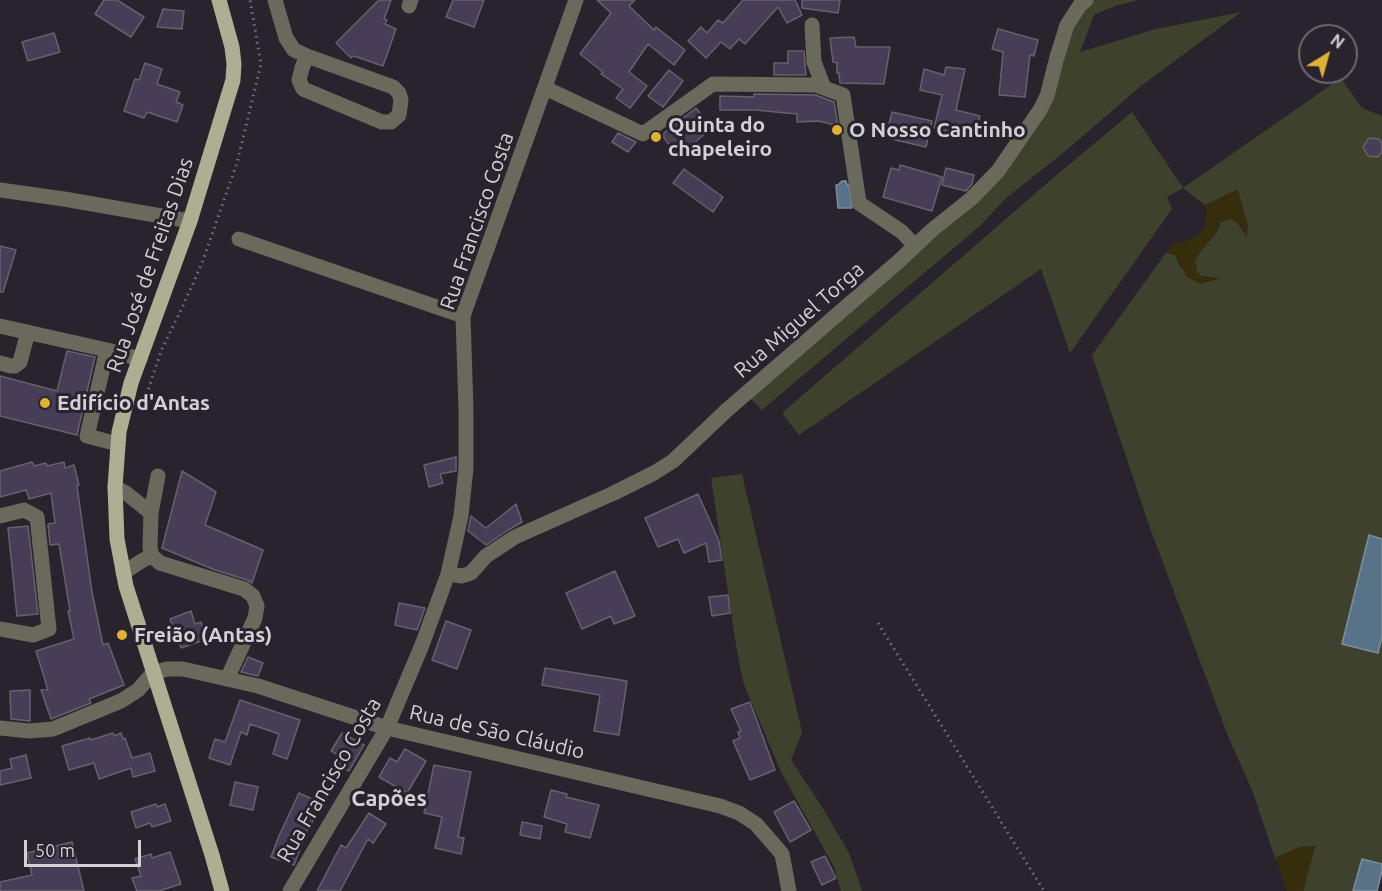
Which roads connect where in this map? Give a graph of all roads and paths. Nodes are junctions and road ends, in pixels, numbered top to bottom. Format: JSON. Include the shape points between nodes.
{"nodes":[{"id":1,"x":219,"y":0,"type":"edge"},
{"id":2,"x":250,"y":0,"type":"edge"},
{"id":3,"x":275,"y":0,"type":"edge"},
{"id":4,"x":576,"y":0,"type":"edge"},
{"id":5,"x":1086,"y":0,"type":"edge"},
{"id":6,"x":812,"y":25,"type":"dead end"},
{"id":7,"x":307,"y":56,"type":"junction"},
{"id":8,"x":545,"y":88,"type":"junction"},
{"id":9,"x":825,"y":88,"type":"junction"},
{"id":10,"x":0,"y":190,"type":"edge"},
{"id":11,"x":190,"y":221,"type":"junction"},
{"id":12,"x":239,"y":239,"type":"dead end"},
{"id":13,"x":915,"y":246,"type":"junction"},
{"id":14,"x":463,"y":316,"type":"junction"},
{"id":15,"x":0,"y":326,"type":"edge"},
{"id":16,"x":28,"y":332,"type":"junction"},
{"id":17,"x":107,"y":350,"type":"junction"},
{"id":18,"x":140,"y":359,"type":"junction"},
{"id":19,"x":0,"y":363,"type":"edge"},
{"id":20,"x":139,"y":417,"type":"dead end"},
{"id":21,"x":118,"y":444,"type":"junction"},
{"id":22,"x":158,"y":476,"type":"dead end"},
{"id":23,"x":115,"y":487,"type":"junction"},
{"id":24,"x":151,"y":513,"type":"junction"},
{"id":25,"x":0,"y":516,"type":"edge"},
{"id":26,"x":152,"y":556,"type":"junction"},
{"id":27,"x":123,"y":573,"type":"junction"},
{"id":28,"x":448,"y":574,"type":"junction"},
{"id":29,"x":878,"y":622,"type":"dead end"},
{"id":30,"x":0,"y":628,"type":"edge"},
{"id":31,"x":153,"y":673,"type":"junction"},
{"id":32,"x":227,"y":679,"type":"junction"},
{"id":33,"x":0,"y":728,"type":"edge"},
{"id":34,"x":387,"y":728,"type":"junction"},
{"id":35,"x":222,"y":891,"type":"edge"},
{"id":36,"x":290,"y":891,"type":"edge"},
{"id":37,"x":789,"y":891,"type":"edge"},
{"id":38,"x":1044,"y":891,"type":"edge"}],
"edges":[{"from":1,"to":11,"type":"main road","name":"Rua José de Freitas Dias","via":[[232,47],[233,80]]},
{"from":2,"to":20,"type":"path","via":[[261,64],[237,162],[202,263],[161,351]]},
{"from":3,"to":7,"type":"street","via":[[286,38],[294,50]]},
{"from":4,"to":8,"type":"street","name":"Rua Francisco Costa"},
{"from":5,"to":13,"type":"street","name":"Rua Miguel Torga","via":[[1067,25],[1047,96],[998,171]]},
{"from":6,"to":9,"type":"street","via":[[814,63]]},
{"from":7,"to":7,"type":"street","via":[[300,80],[303,89],[382,122],[391,122],[399,115],[401,100],[393,87]]},
{"from":8,"to":9,"type":"street","via":[[643,134],[713,84]]},
{"from":8,"to":14,"type":"street","name":"Rua Francisco Costa"},
{"from":9,"to":13,"type":"street","via":[[843,94],[859,203],[902,232]]},
{"from":10,"to":11,"type":"street"},
{"from":11,"to":18,"type":"main road","name":"Rua José de Freitas Dias"},
{"from":12,"to":14,"type":"street"},
{"from":13,"to":28,"type":"street","name":"Rua Miguel Torga","via":[[673,461],[614,493],[515,537],[486,556],[471,573]]},
{"from":14,"to":28,"type":"street","name":"Rua Francisco Costa","via":[[466,468],[461,516]]},
{"from":15,"to":16,"type":"street"},
{"from":16,"to":17,"type":"street"},
{"from":16,"to":19,"type":"street","via":[[20,362],[15,366]]},
{"from":17,"to":18,"type":"street"},
{"from":17,"to":21,"type":"street","via":[[87,436]]},
{"from":18,"to":21,"type":"main road","name":"Rua José de Freitas Dias"},
{"from":21,"to":23,"type":"main road","name":"Rua José de Freitas Dias"},
{"from":22,"to":24,"type":"street"},
{"from":23,"to":24,"type":"street"},
{"from":23,"to":27,"type":"main road","name":"Rua José de Freitas Dias"},
{"from":24,"to":26,"type":"street"},
{"from":25,"to":30,"type":"street","via":[[24,510],[36,517],[49,629],[33,635]]},
{"from":26,"to":27,"type":"street"},
{"from":26,"to":32,"type":"street","via":[[244,589],[253,596],[257,606],[255,618]]},
{"from":27,"to":31,"type":"main road","name":"Rua José de Freitas Dias"},
{"from":28,"to":34,"type":"street","name":"Rua Francisco Costa"},
{"from":29,"to":38,"type":"path"},
{"from":31,"to":32,"type":"street","name":"Rua de São Cláudio","via":[[183,669]]},
{"from":31,"to":33,"type":"street","via":[[121,701],[53,729]]},
{"from":31,"to":35,"type":"main road","name":"Rua José de Freitas Dias"},
{"from":32,"to":34,"type":"street","name":"Rua de São Cláudio"},
{"from":34,"to":36,"type":"street","name":"Rua Francisco Costa"},
{"from":34,"to":37,"type":"street","name":"Rua de São Cláudio","via":[[739,813],[756,824],[782,854]]}]}
